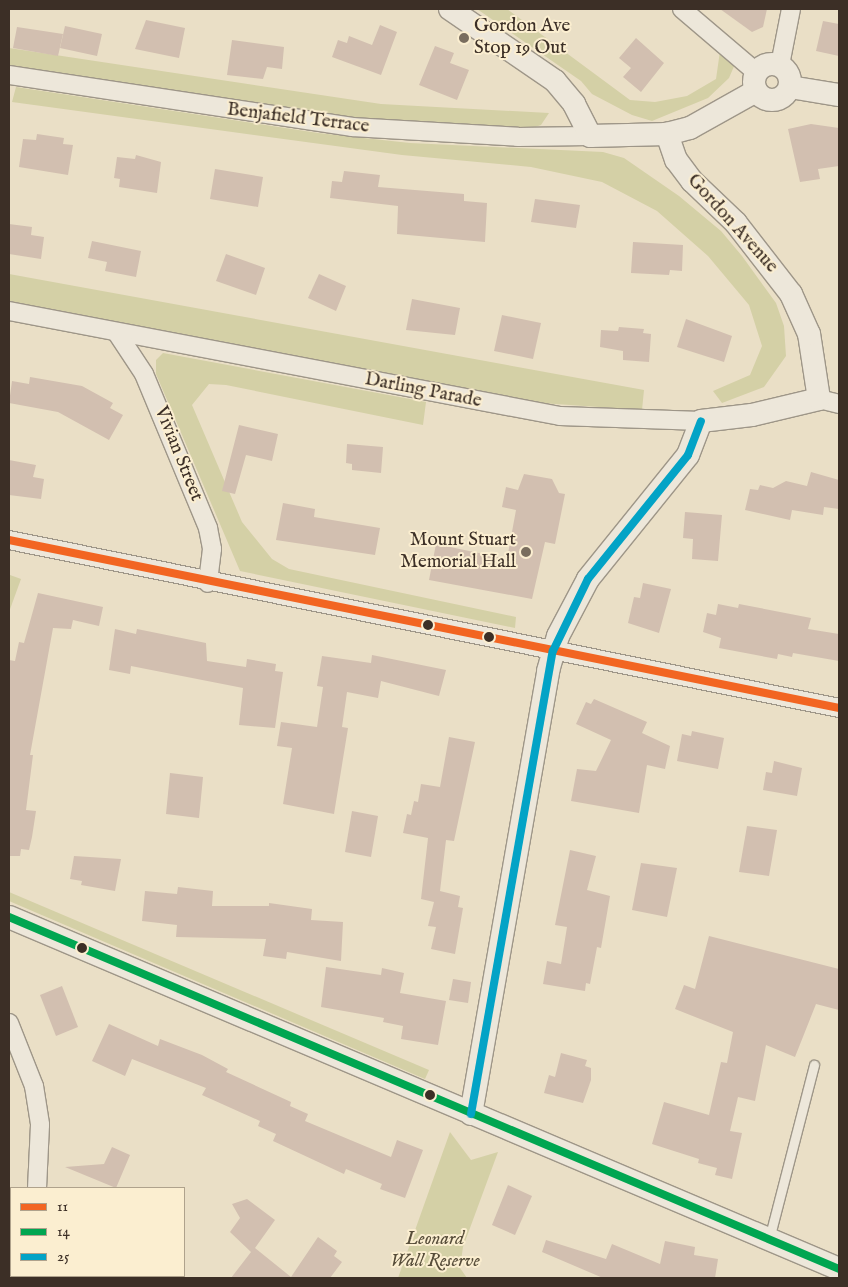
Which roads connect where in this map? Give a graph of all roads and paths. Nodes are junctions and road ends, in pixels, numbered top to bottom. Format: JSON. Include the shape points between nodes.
{"nodes":[{"id":1,"x":450,"y":9,"type":"edge"},
{"id":2,"x":682,"y":9,"type":"edge"},
{"id":3,"x":791,"y":9,"type":"edge"},
{"id":4,"x":780,"y":65,"type":"junction"},
{"id":5,"x":9,"y":75,"type":"edge"},
{"id":6,"x":756,"y":82,"type":"junction"},
{"id":7,"x":790,"y":88,"type":"junction"},
{"id":8,"x":839,"y":95,"type":"edge"},
{"id":9,"x":667,"y":134,"type":"junction"},
{"id":10,"x":590,"y":136,"type":"junction"},
{"id":11,"x":9,"y":310,"type":"edge"},
{"id":12,"x":117,"y":333,"type":"junction"},
{"id":13,"x":829,"y":402,"type":"edge"},
{"id":14,"x":701,"y":420,"type":"junction"},
{"id":15,"x":9,"y":540,"type":"edge"},
{"id":16,"x":208,"y":583,"type":"junction"},
{"id":17,"x":553,"y":651,"type":"junction"},
{"id":18,"x":839,"y":708,"type":"edge"},
{"id":19,"x":9,"y":917,"type":"edge"},
{"id":20,"x":9,"y":1023,"type":"edge"},
{"id":21,"x":814,"y":1064,"type":"dead end"},
{"id":22,"x":471,"y":1114,"type":"junction"},
{"id":23,"x":37,"y":1187,"type":"edge"},
{"id":24,"x":769,"y":1240,"type":"junction"},
{"id":25,"x":839,"y":1269,"type":"edge"}],
"edges":[{"from":1,"to":10,"type":"street","via":[[555,82],[574,104]]},
{"from":2,"to":6,"type":"street"},
{"from":3,"to":4,"type":"street"},
{"from":4,"to":6,"type":"street","via":[[764,65]]},
{"from":4,"to":7,"type":"street","via":[[789,74]]},
{"from":5,"to":10,"type":"street","name":"Benjafield Terrace","via":[[352,127],[518,137]]},
{"from":6,"to":7,"type":"street","via":[[774,100]]},
{"from":6,"to":9,"type":"street","via":[[690,128]]},
{"from":7,"to":8,"type":"street"},
{"from":9,"to":10,"type":"street"},
{"from":9,"to":13,"type":"street","name":"Gordon Avenue","via":[[676,160],[692,181],[736,223],[791,294],[809,334]]},
{"from":11,"to":12,"type":"street","name":"Darling Parade"},
{"from":12,"to":14,"type":"street","name":"Darling Parade","via":[[560,416]]},
{"from":12,"to":16,"type":"street","name":"Vivian Street","via":[[144,374],[208,528],[212,549]]},
{"from":13,"to":14,"type":"street","name":"Darling Parade"},
{"from":14,"to":17,"type":"street","via":[[688,456],[625,529],[588,579]]},
{"from":15,"to":16,"type":"street"},
{"from":16,"to":17,"type":"street"},
{"from":17,"to":18,"type":"street"},
{"from":17,"to":22,"type":"street"},
{"from":19,"to":22,"type":"street"},
{"from":20,"to":23,"type":"street","via":[[34,1086],[40,1125]]},
{"from":21,"to":24,"type":"lane"},
{"from":22,"to":24,"type":"street"},
{"from":24,"to":25,"type":"street"}]}
